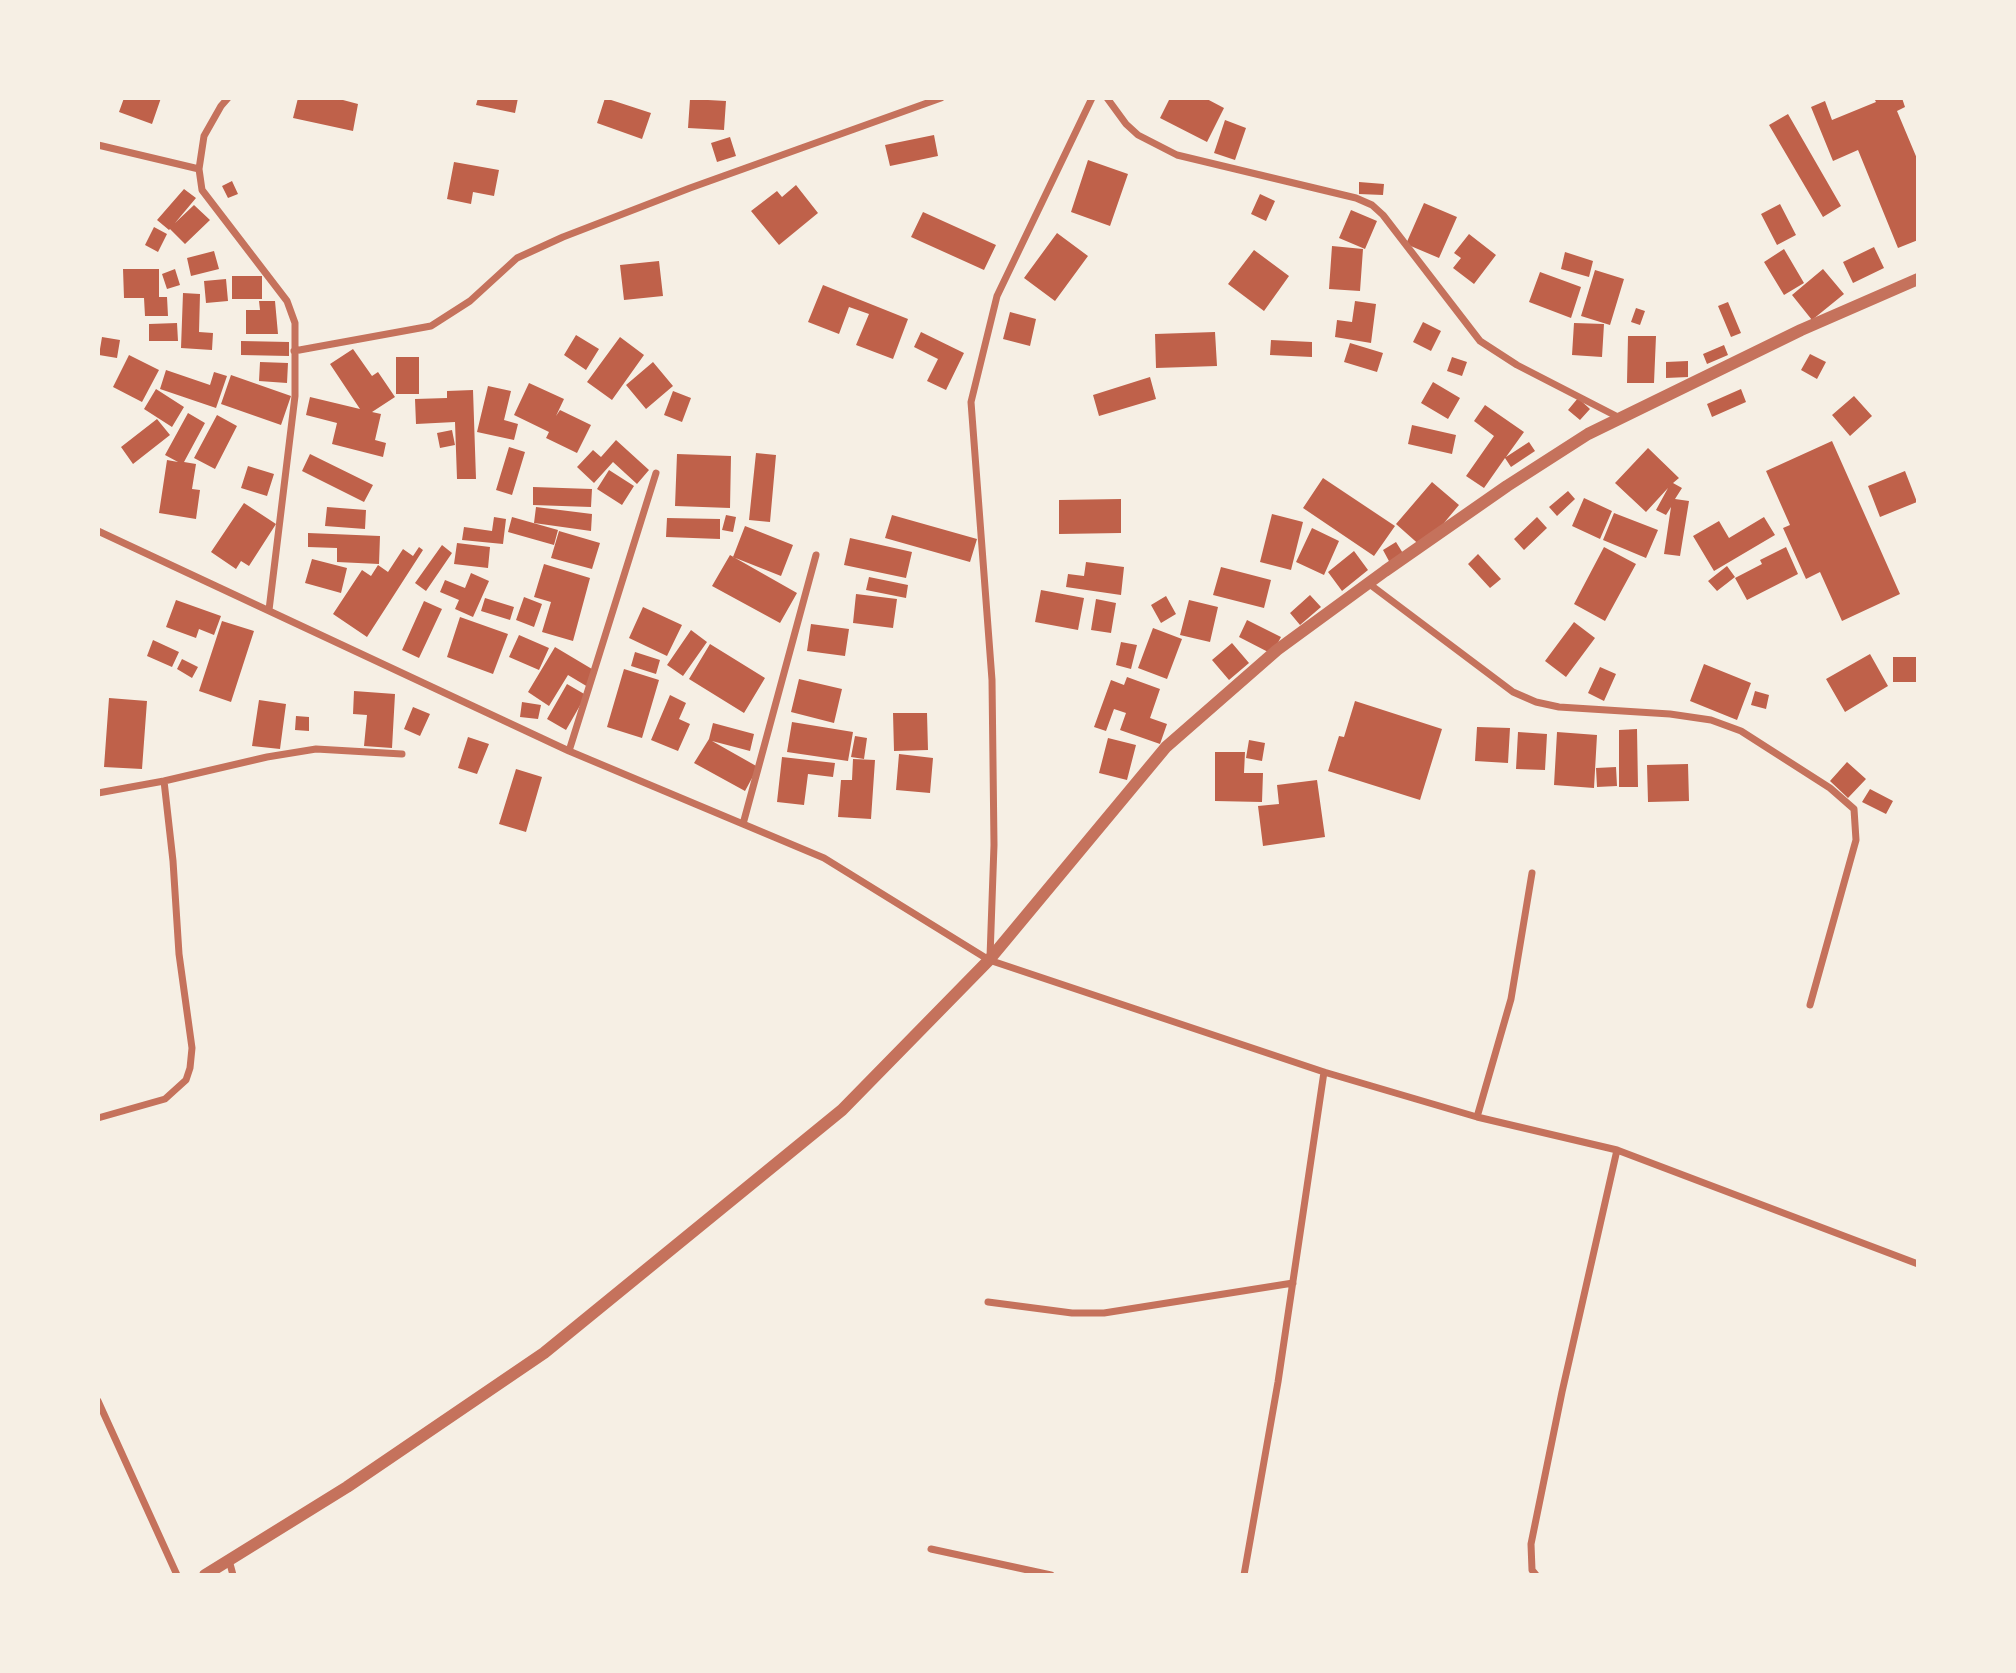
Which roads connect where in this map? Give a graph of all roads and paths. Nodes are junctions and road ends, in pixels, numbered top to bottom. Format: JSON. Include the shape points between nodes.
{"nodes":[{"id":1,"x":228,"y":98,"type":"edge"},
{"id":2,"x":941,"y":98,"type":"edge"},
{"id":3,"x":1092,"y":98,"type":"edge"},
{"id":4,"x":1107,"y":98,"type":"edge"},
{"id":5,"x":98,"y":145,"type":"edge"},
{"id":6,"x":199,"y":169,"type":"junction"},
{"id":7,"x":1918,"y":279,"type":"edge"},
{"id":8,"x":294,"y":351,"type":"junction"},
{"id":9,"x":1621,"y":418,"type":"junction"},
{"id":10,"x":656,"y":473,"type":"dead end"},
{"id":11,"x":98,"y":531,"type":"edge"},
{"id":12,"x":816,"y":555,"type":"dead end"},
{"id":13,"x":1368,"y":583,"type":"junction"},
{"id":14,"x":269,"y":610,"type":"junction"},
{"id":15,"x":569,"y":751,"type":"junction"},
{"id":16,"x":402,"y":754,"type":"dead end"},
{"id":17,"x":164,"y":781,"type":"junction"},
{"id":18,"x":98,"y":793,"type":"edge"},
{"id":19,"x":743,"y":824,"type":"junction"},
{"id":20,"x":1532,"y":873,"type":"dead end"},
{"id":21,"x":989,"y":960,"type":"junction"},
{"id":22,"x":1811,"y":1006,"type":"dead end"},
{"id":23,"x":1324,"y":1072,"type":"junction"},
{"id":24,"x":1477,"y":1117,"type":"junction"},
{"id":25,"x":98,"y":1118,"type":"edge"},
{"id":26,"x":1617,"y":1150,"type":"junction"},
{"id":27,"x":1918,"y":1264,"type":"edge"},
{"id":28,"x":1293,"y":1283,"type":"junction"},
{"id":29,"x":988,"y":1302,"type":"dead end"},
{"id":30,"x":98,"y":1401,"type":"edge"},
{"id":31,"x":931,"y":1549,"type":"dead end"},
{"id":32,"x":229,"y":1560,"type":"junction"},
{"id":33,"x":177,"y":1575,"type":"edge"},
{"id":34,"x":205,"y":1575,"type":"edge"},
{"id":35,"x":233,"y":1575,"type":"edge"},
{"id":36,"x":1051,"y":1575,"type":"edge"},
{"id":37,"x":1244,"y":1575,"type":"edge"},
{"id":38,"x":1536,"y":1575,"type":"edge"}],
"edges":[{"from":1,"to":6,"type":"street","via":[[204,136]]},
{"from":2,"to":8,"type":"street","via":[[563,237],[517,258],[470,301],[431,326]]},
{"from":3,"to":21,"type":"street","via":[[997,296],[971,402],[992,680],[994,845]]},
{"from":4,"to":9,"type":"street","via":[[1138,135],[1177,155],[1372,205],[1480,341]]},
{"from":5,"to":6,"type":"street"},
{"from":6,"to":8,"type":"street","via":[[202,190],[287,301],[295,323]]},
{"from":7,"to":9,"type":"street"},
{"from":8,"to":14,"type":"street","via":[[295,396]]},
{"from":9,"to":13,"type":"street","via":[[1507,486]]},
{"from":10,"to":15,"type":"street"},
{"from":11,"to":14,"type":"street"},
{"from":12,"to":19,"type":"street"},
{"from":13,"to":21,"type":"street","via":[[1277,650],[1166,747]]},
{"from":13,"to":22,"type":"street","via":[[1513,692],[1559,707],[1670,714],[1741,730],[1854,809],[1856,840]]},
{"from":14,"to":15,"type":"street"},
{"from":15,"to":19,"type":"street"},
{"from":16,"to":17,"type":"street","via":[[316,749]]},
{"from":17,"to":18,"type":"street"},
{"from":17,"to":25,"type":"street","via":[[192,1048],[190,1068],[186,1080],[165,1099]]},
{"from":19,"to":21,"type":"street","via":[[824,858]]},
{"from":20,"to":24,"type":"street","via":[[1511,999]]},
{"from":21,"to":23,"type":"street"},
{"from":21,"to":32,"type":"street","via":[[842,1110],[544,1353],[347,1487]]},
{"from":23,"to":24,"type":"street"},
{"from":23,"to":28,"type":"street"},
{"from":24,"to":26,"type":"street"},
{"from":26,"to":27,"type":"street"},
{"from":26,"to":38,"type":"street","via":[[1531,1544]]},
{"from":28,"to":29,"type":"street","via":[[1104,1313]]},
{"from":28,"to":37,"type":"street"},
{"from":30,"to":33,"type":"street"},
{"from":31,"to":36,"type":"street"},
{"from":32,"to":34,"type":"street"},
{"from":32,"to":35,"type":"street"}]}
